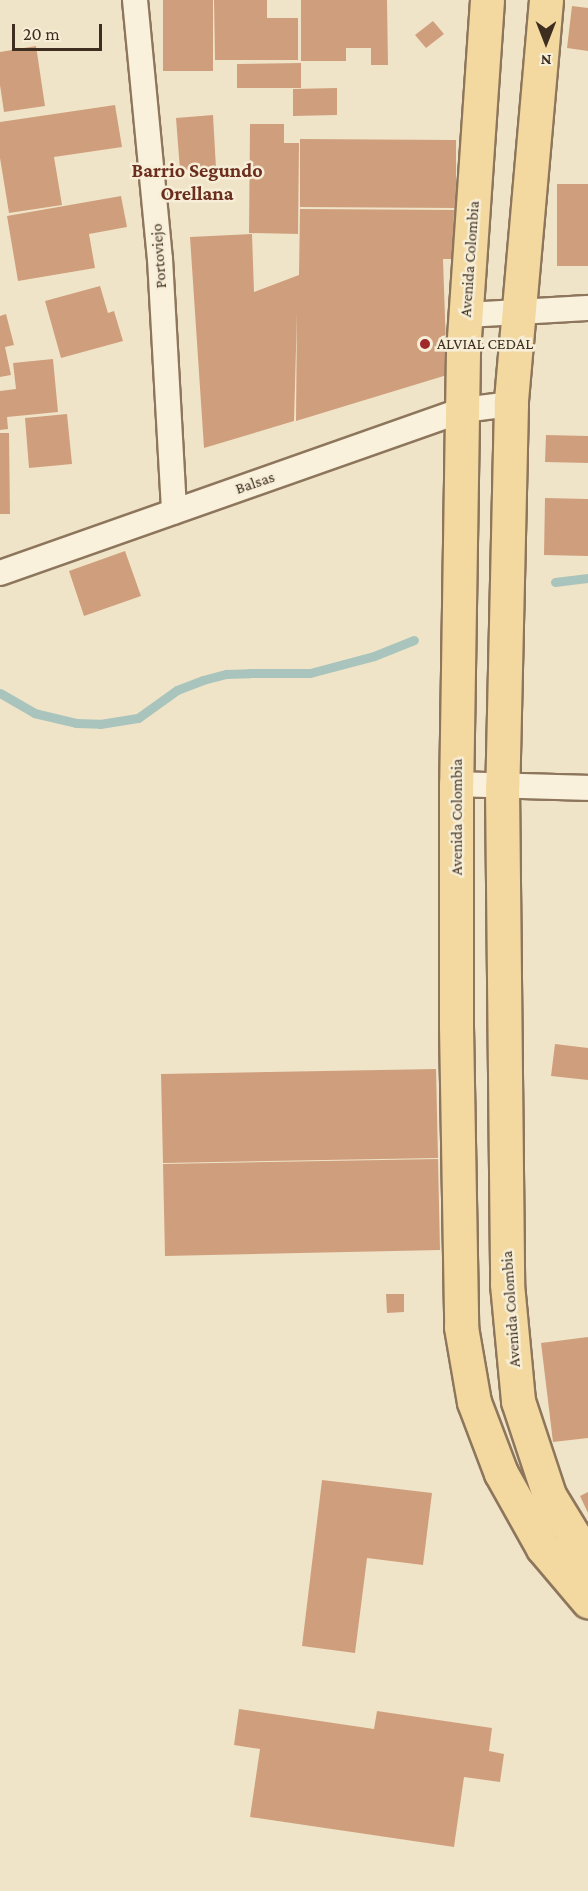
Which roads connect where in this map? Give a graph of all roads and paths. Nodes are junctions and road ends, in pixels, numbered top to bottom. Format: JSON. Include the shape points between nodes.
{"nodes":[{"id":1,"x":135,"y":0,"type":"edge"},
{"id":2,"x":487,"y":0,"type":"edge"},
{"id":3,"x":546,"y":0,"type":"edge"},
{"id":4,"x":588,"y":308,"type":"edge"},
{"id":5,"x":518,"y":311,"type":"junction"},
{"id":6,"x":466,"y":315,"type":"junction"},
{"id":7,"x":512,"y":404,"type":"junction"},
{"id":8,"x":463,"y":410,"type":"junction"},
{"id":9,"x":174,"y":512,"type":"junction"},
{"id":10,"x":0,"y":573,"type":"edge"},
{"id":11,"x":456,"y":784,"type":"junction"},
{"id":12,"x":502,"y":787,"type":"junction"},
{"id":13,"x":588,"y":788,"type":"edge"},
{"id":14,"x":588,"y":1559,"type":"edge"},
{"id":15,"x":588,"y":1601,"type":"edge"}],
"edges":[{"from":1,"to":9,"type":"street","name":"Portoviejo","via":[[160,259]]},
{"from":2,"to":6,"type":"main road","name":"Avenida Colombia"},
{"from":3,"to":5,"type":"main road","name":"Avenida Colombia"},
{"from":4,"to":5,"type":"street"},
{"from":5,"to":6,"type":"street"},
{"from":5,"to":7,"type":"main road","name":"Avenida Colombia"},
{"from":6,"to":8,"type":"main road","name":"Avenida Colombia"},
{"from":7,"to":8,"type":"street","name":"Balsas"},
{"from":7,"to":12,"type":"main road","name":"Avenida Colombia"},
{"from":8,"to":9,"type":"street","name":"Balsas"},
{"from":8,"to":11,"type":"main road","name":"Avenida Colombia"},
{"from":9,"to":10,"type":"street","name":"Balsas"},
{"from":11,"to":12,"type":"street"},
{"from":11,"to":15,"type":"main road","name":"Avenida Colombia","via":[[461,1327],[474,1402],[501,1473],[543,1548]]},
{"from":12,"to":13,"type":"street"},
{"from":12,"to":14,"type":"main road","name":"Avenida Colombia","via":[[507,1284],[518,1401],[549,1495]]}]}
